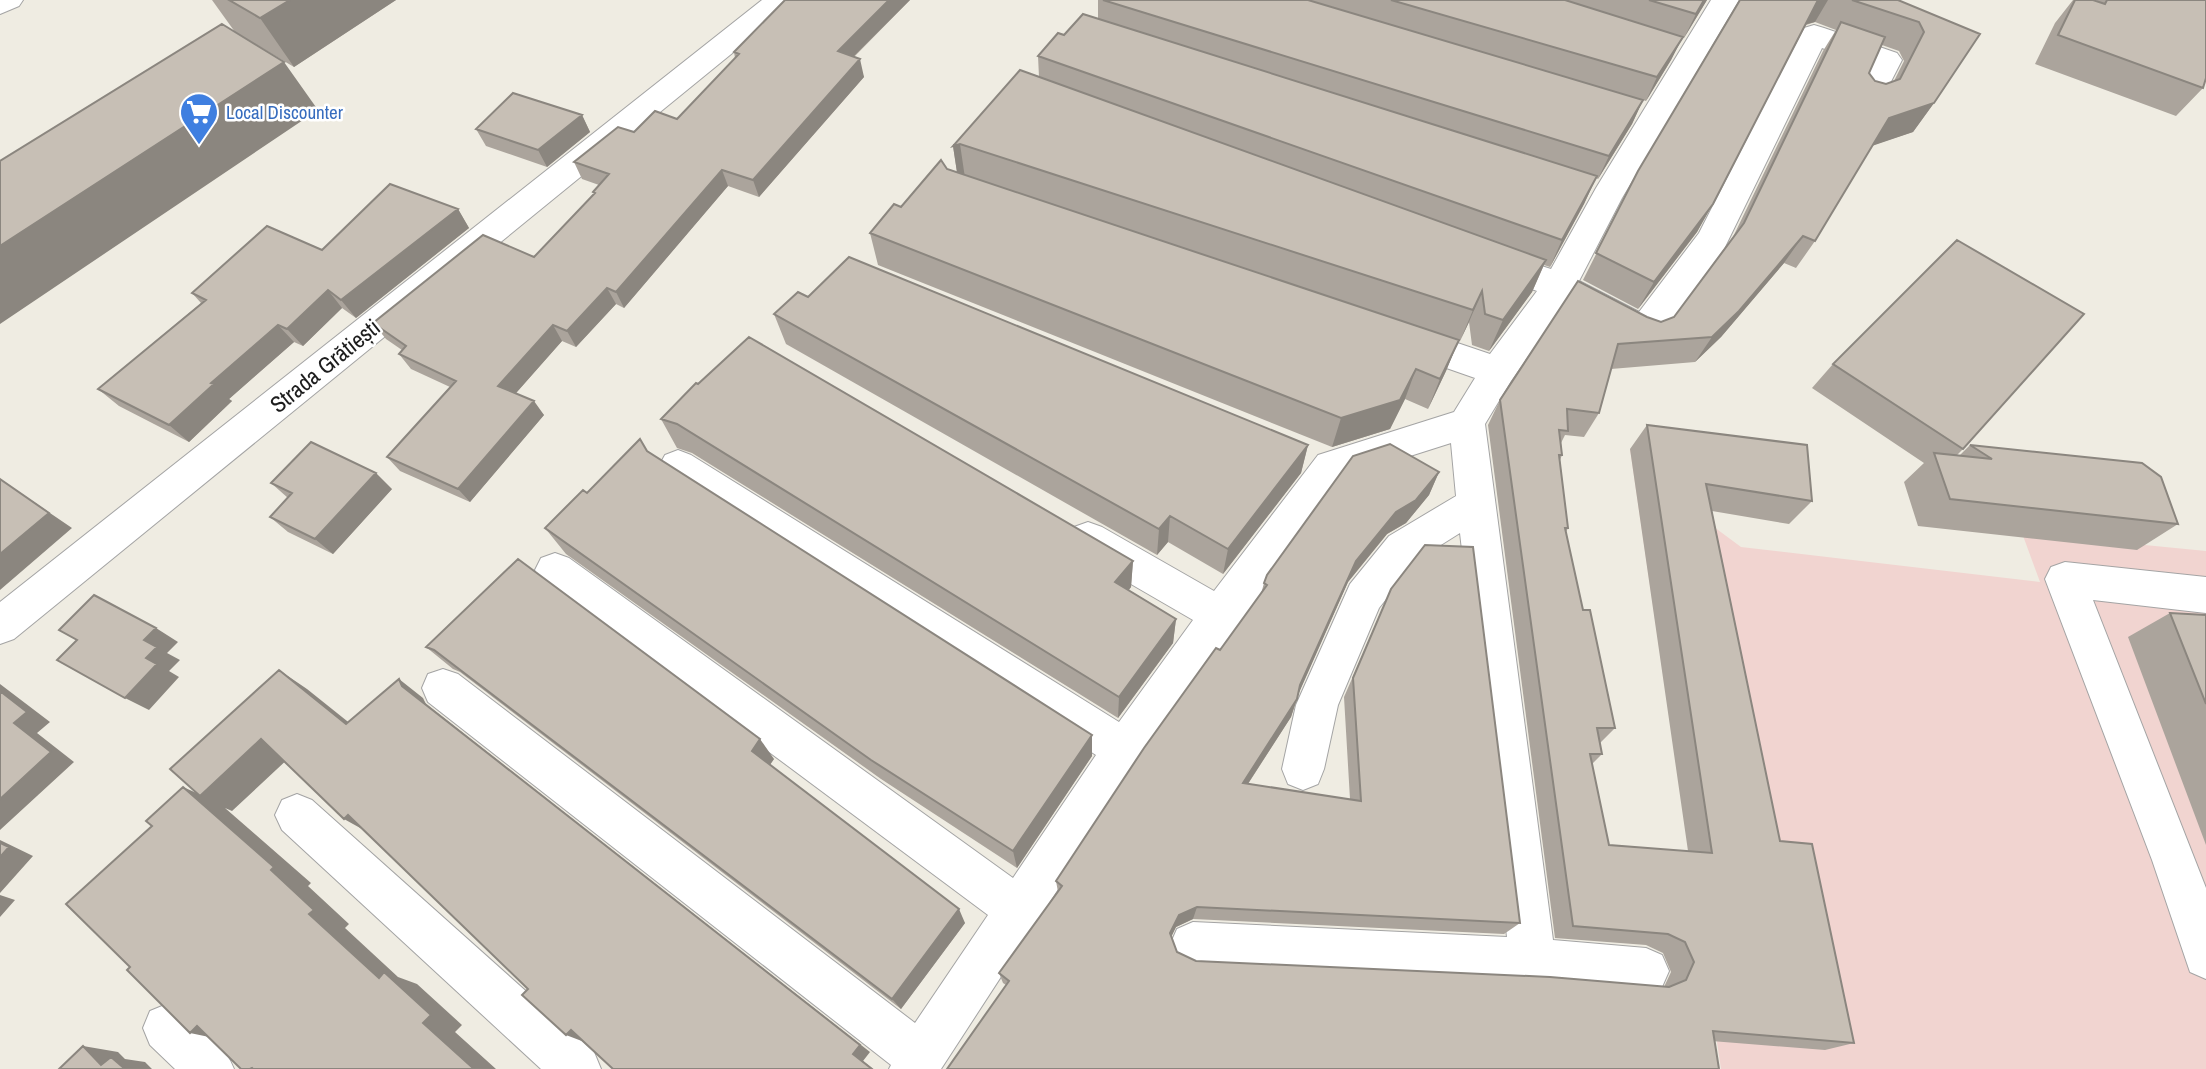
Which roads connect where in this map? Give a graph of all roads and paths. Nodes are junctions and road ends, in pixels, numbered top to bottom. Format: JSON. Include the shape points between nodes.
{"nodes":[{"id":1,"x":780,"y":0,"type":"edge"},
{"id":2,"x":1726,"y":0,"type":"edge"},
{"id":3,"x":1867,"y":100,"type":"edge"},
{"id":4,"x":1507,"y":267,"type":"edge"},
{"id":5,"x":1559,"y":286,"type":"junction"},
{"id":6,"x":1381,"y":332,"type":"edge"},
{"id":7,"x":1498,"y":371,"type":"junction"},
{"id":8,"x":1467,"y":423,"type":"junction"},
{"id":9,"x":678,"y":466,"type":"edge"},
{"id":10,"x":1476,"y":504,"type":"junction"},
{"id":11,"x":1064,"y":525,"type":"edge"},
{"id":12,"x":555,"y":570,"type":"edge"},
{"id":13,"x":2206,"y":595,"type":"edge"},
{"id":14,"x":1220,"y":615,"type":"junction"},
{"id":15,"x":0,"y":626,"type":"edge"},
{"id":16,"x":443,"y":688,"type":"edge"},
{"id":17,"x":1125,"y":749,"type":"junction"},
{"id":18,"x":1303,"y":769,"type":"dead end"},
{"id":19,"x":297,"y":815,"type":"dead end"},
{"id":20,"x":1018,"y":909,"type":"junction"},
{"id":21,"x":1193,"y":945,"type":"edge"},
{"id":22,"x":2206,"y":956,"type":"edge"},
{"id":23,"x":1533,"y":961,"type":"junction"},
{"id":24,"x":1646,"y":971,"type":"dead end"},
{"id":25,"x":167,"y":1028,"type":"edge"},
{"id":26,"x":917,"y":1063,"type":"edge"},
{"id":27,"x":209,"y":1069,"type":"edge"},
{"id":28,"x":577,"y":1069,"type":"edge"}],
"edges":[{"from":1,"to":15,"type":"street","name":"Strada Grătiești"},
{"from":2,"to":5,"type":"street","via":[[1680,50],[1594,192]]},
{"from":3,"to":5,"type":"street","via":[[1887,60],[1814,35],[1712,240],[1644,331]]},
{"from":4,"to":5,"type":"street"},
{"from":5,"to":7,"type":"street"},
{"from":6,"to":7,"type":"street"},
{"from":7,"to":8,"type":"street"},
{"from":8,"to":10,"type":"street"},
{"from":8,"to":14,"type":"street","via":[[1319,461]]},
{"from":9,"to":17,"type":"street"},
{"from":10,"to":18,"type":"street","via":[[1403,548],[1364,597],[1317,705]]},
{"from":10,"to":23,"type":"street"},
{"from":11,"to":14,"type":"street"},
{"from":12,"to":20,"type":"street"},
{"from":13,"to":22,"type":"street","via":[[2065,579],[2174,860]]},
{"from":14,"to":17,"type":"street"},
{"from":16,"to":26,"type":"street"},
{"from":17,"to":20,"type":"street"},
{"from":19,"to":28,"type":"street"},
{"from":20,"to":26,"type":"street"},
{"from":21,"to":23,"type":"street"},
{"from":23,"to":24,"type":"street"},
{"from":25,"to":27,"type":"street"}]}
